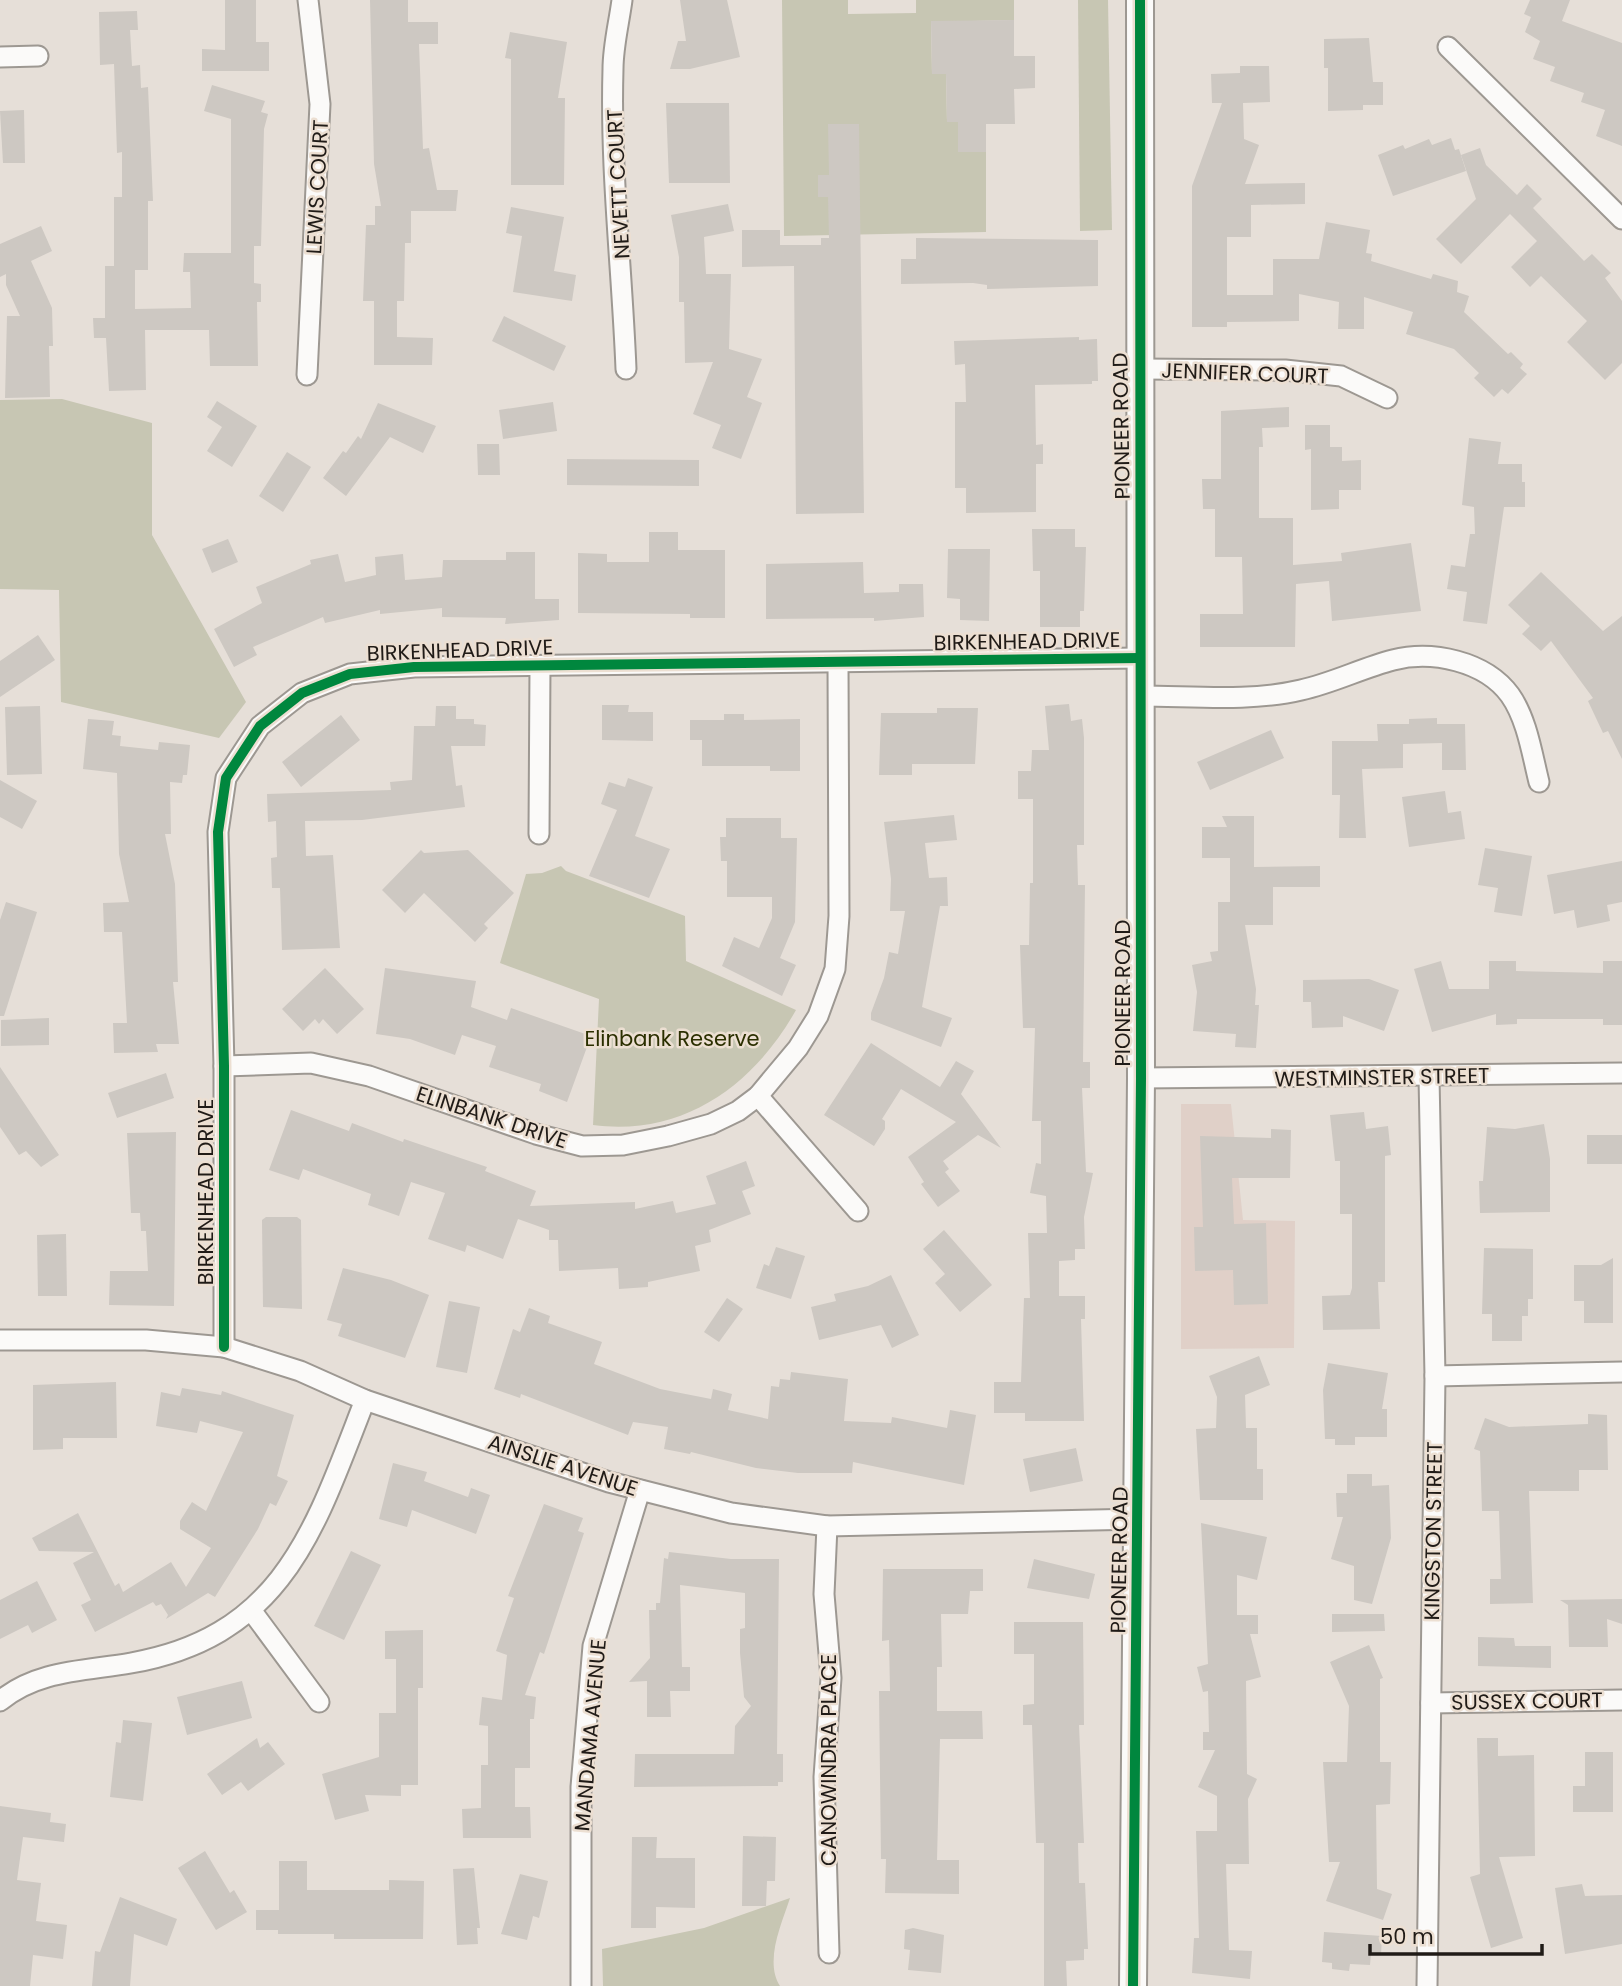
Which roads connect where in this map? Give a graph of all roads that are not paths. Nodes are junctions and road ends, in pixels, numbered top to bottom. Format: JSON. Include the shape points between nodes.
{"nodes":[{"id":1,"x":309,"y":0,"type":"edge"},
{"id":2,"x":622,"y":0,"type":"edge"},
{"id":3,"x":1140,"y":0,"type":"edge"},
{"id":4,"x":1448,"y":47,"type":"dead end"},
{"id":5,"x":38,"y":55,"type":"dead end"},
{"id":6,"x":0,"y":57,"type":"edge"},
{"id":7,"x":1622,"y":219,"type":"edge"},
{"id":8,"x":626,"y":369,"type":"dead end"},
{"id":9,"x":1140,"y":369,"type":"junction"},
{"id":10,"x":307,"y":375,"type":"dead end"},
{"id":11,"x":1387,"y":398,"type":"dead end"},
{"id":12,"x":1140,"y":658,"type":"junction"},
{"id":13,"x":838,"y":663,"type":"junction"},
{"id":14,"x":540,"y":666,"type":"junction"},
{"id":15,"x":1141,"y":696,"type":"junction"},
{"id":16,"x":1539,"y":782,"type":"dead end"},
{"id":17,"x":539,"y":834,"type":"dead end"},
{"id":18,"x":224,"y":1066,"type":"junction"},
{"id":19,"x":1622,"y":1073,"type":"edge"},
{"id":20,"x":1429,"y":1077,"type":"junction"},
{"id":21,"x":1141,"y":1078,"type":"junction"},
{"id":22,"x":758,"y":1096,"type":"junction"},
{"id":23,"x":858,"y":1211,"type":"dead end"},
{"id":24,"x":0,"y":1340,"type":"edge"},
{"id":25,"x":224,"y":1347,"type":"junction"},
{"id":26,"x":1622,"y":1373,"type":"edge"},
{"id":27,"x":1435,"y":1376,"type":"junction"},
{"id":28,"x":365,"y":1400,"type":"junction"},
{"id":29,"x":640,"y":1490,"type":"junction"},
{"id":30,"x":1139,"y":1520,"type":"junction"},
{"id":31,"x":827,"y":1526,"type":"junction"},
{"id":32,"x":251,"y":1610,"type":"junction"},
{"id":33,"x":1622,"y":1700,"type":"edge"},
{"id":34,"x":0,"y":1701,"type":"edge"},
{"id":35,"x":318,"y":1702,"type":"dead end"},
{"id":36,"x":1432,"y":1703,"type":"junction"},
{"id":37,"x":829,"y":1954,"type":"dead end"},
{"id":38,"x":581,"y":1986,"type":"edge"},
{"id":39,"x":1133,"y":1986,"type":"edge"},
{"id":40,"x":1427,"y":1986,"type":"edge"}],
"edges":[{"from":1,"to":10,"type":"street","name":"LEWIS COURT","via":[[320,104]]},
{"from":2,"to":8,"type":"street","name":"NEVETT COURT","via":[[613,66],[613,141]]},
{"from":3,"to":9,"type":"main road","name":"PIONEER ROAD"},
{"from":4,"to":7,"type":"street"},
{"from":5,"to":6,"type":"street"},
{"from":9,"to":11,"type":"street","name":"JENNIFER COURT","via":[[1285,370],[1341,376]]},
{"from":9,"to":12,"type":"main road","name":"PIONEER ROAD"},
{"from":12,"to":13,"type":"street","name":"BIRKENHEAD DRIVE"},
{"from":12,"to":15,"type":"main road","name":"PIONEER ROAD"},
{"from":13,"to":14,"type":"street","name":"BIRKENHEAD DRIVE"},
{"from":13,"to":22,"type":"street","name":"ELINBANK DRIVE","via":[[835,969],[818,1016]]},
{"from":14,"to":17,"type":"street"},
{"from":14,"to":18,"type":"street","name":"BIRKENHEAD DRIVE","via":[[414,667],[350,674],[302,693],[260,726],[226,778],[218,832]]},
{"from":15,"to":16,"type":"street","via":[[1300,691],[1395,660],[1431,656],[1464,662],[1510,695],[1528,736]]},
{"from":15,"to":21,"type":"main road","name":"PIONEER ROAD"},
{"from":18,"to":22,"type":"street","name":"ELINBANK DRIVE","via":[[311,1063],[369,1076],[582,1146],[623,1145],[711,1124]]},
{"from":18,"to":25,"type":"street","name":"BIRKENHEAD DRIVE"},
{"from":19,"to":20,"type":"street","name":"WESTMINSTER STREET"},
{"from":20,"to":21,"type":"street","name":"WESTMINSTER STREET"},
{"from":20,"to":27,"type":"street","name":"KINGSTON STREET"},
{"from":21,"to":30,"type":"main road","name":"PIONEER ROAD"},
{"from":22,"to":23,"type":"street"},
{"from":24,"to":25,"type":"street","name":"AINSLIE AVENUE","via":[[146,1340]]},
{"from":25,"to":28,"type":"street","name":"AINSLIE AVENUE","via":[[300,1371]]},
{"from":26,"to":27,"type":"street"},
{"from":27,"to":36,"type":"street","name":"KINGSTON STREET"},
{"from":28,"to":29,"type":"street","name":"AINSLIE AVENUE"},
{"from":28,"to":32,"type":"street","via":[[314,1528],[284,1576]]},
{"from":29,"to":31,"type":"street","name":"AINSLIE AVENUE","via":[[732,1513]]},
{"from":29,"to":38,"type":"street","name":"MANDAMA AVENUE","via":[[593,1646],[581,1787]]},
{"from":30,"to":31,"type":"street","name":"AINSLIE AVENUE"},
{"from":30,"to":39,"type":"main road","name":"PIONEER ROAD"},
{"from":31,"to":37,"type":"street","name":"CANOWINDRA PLACE","via":[[824,1594],[831,1678],[824,1777]]},
{"from":32,"to":34,"type":"street","via":[[211,1638],[162,1657],[41,1678]]},
{"from":32,"to":35,"type":"street"},
{"from":33,"to":36,"type":"street","name":"SUSSEX COURT"},
{"from":36,"to":40,"type":"street","name":"KINGSTON STREET"}]}
